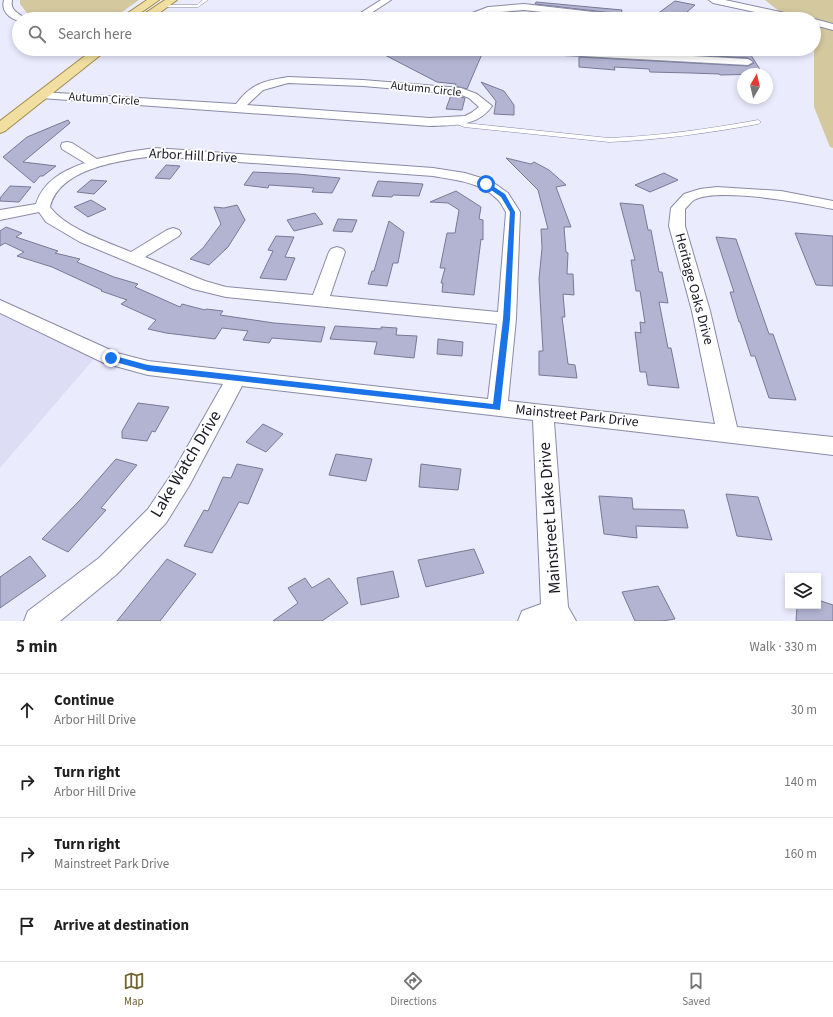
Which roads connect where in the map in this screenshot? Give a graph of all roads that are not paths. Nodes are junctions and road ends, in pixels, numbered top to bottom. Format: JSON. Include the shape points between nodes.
{"nodes":[{"id":1,"x":8,"y":0,"type":"edge"},
{"id":2,"x":172,"y":0,"type":"edge"},
{"id":3,"x":206,"y":0,"type":"edge"},
{"id":4,"x":387,"y":0,"type":"edge"},
{"id":5,"x":713,"y":0,"type":"edge"},
{"id":6,"x":158,"y":3,"type":"edge"},
{"id":7,"x":139,"y":12,"type":"edge"},
{"id":8,"x":150,"y":12,"type":"edge"},
{"id":9,"x":367,"y":12,"type":"edge"},
{"id":10,"x":483,"y":12,"type":"edge"},
{"id":11,"x":572,"y":12,"type":"edge"},
{"id":12,"x":767,"y":12,"type":"edge"},
{"id":13,"x":12,"y":14,"type":"edge"},
{"id":14,"x":821,"y":23,"type":"edge"},
{"id":15,"x":833,"y":26,"type":"edge"},
{"id":16,"x":75,"y":56,"type":"edge"},
{"id":17,"x":93,"y":56,"type":"edge"},
{"id":18,"x":636,"y":56,"type":"edge"},
{"id":19,"x":748,"y":62,"type":"dead end"},
{"id":20,"x":41,"y":95,"type":"junction"},
{"id":21,"x":239,"y":108,"type":"junction"},
{"id":22,"x":0,"y":112,"type":"edge"},
{"id":23,"x":454,"y":121,"type":"junction"},
{"id":24,"x":758,"y":122,"type":"dead end"},
{"id":25,"x":0,"y":128,"type":"edge"},
{"id":26,"x":67,"y":146,"type":"dead end"},
{"id":27,"x":94,"y":163,"type":"junction"},
{"id":28,"x":833,"y":205,"type":"edge"},
{"id":29,"x":43,"y":206,"type":"junction"},
{"id":30,"x":0,"y":215,"type":"edge"},
{"id":31,"x":173,"y":233,"type":"dead end"},
{"id":32,"x":337,"y":252,"type":"dead end"},
{"id":33,"x":134,"y":257,"type":"junction"},
{"id":34,"x":320,"y":300,"type":"junction"},
{"id":35,"x":0,"y":306,"type":"edge"},
{"id":36,"x":506,"y":319,"type":"junction"},
{"id":37,"x":236,"y":379,"type":"junction"},
{"id":38,"x":497,"y":408,"type":"junction"},
{"id":39,"x":543,"y":413,"type":"junction"},
{"id":40,"x":728,"y":433,"type":"junction"},
{"id":41,"x":832,"y":449,"type":"edge"},
{"id":42,"x":550,"y":618,"type":"edge"},
{"id":43,"x":38,"y":621,"type":"edge"}],
"edges":[{"from":1,"to":13,"type":"street","via":[[7,5]]},
{"from":2,"to":6,"type":"main road"},
{"from":3,"to":6,"type":"lane","via":[[198,6]]},
{"from":4,"to":9,"type":"street"},
{"from":5,"to":12,"type":"street"},
{"from":6,"to":7,"type":"main road"},
{"from":6,"to":8,"type":"main road"},
{"from":10,"to":11,"type":"street","via":[[524,6]]},
{"from":14,"to":15,"type":"street"},
{"from":16,"to":22,"type":"main road"},
{"from":17,"to":20,"type":"main road"},
{"from":18,"to":19,"type":"street"},
{"from":20,"to":21,"type":"street","name":"Autumn Circle"},
{"from":20,"to":25,"type":"main road"},
{"from":21,"to":23,"type":"street","name":"Autumn Circle","via":[[430,122]]},
{"from":21,"to":23,"type":"street","name":"Autumn Circle","via":[[258,87],[273,82],[299,80],[461,91],[486,106],[483,111],[468,119]]},
{"from":23,"to":24,"type":"lane","via":[[464,125],[609,140]]},
{"from":26,"to":27,"type":"street"},
{"from":27,"to":29,"type":"street","name":"Arbor Hill Drive","via":[[71,174],[56,185],[48,193]]},
{"from":27,"to":36,"type":"street","name":"Arbor Hill Drive","via":[[131,154],[155,152],[433,172],[465,177],[486,184],[503,196],[513,212]]},
{"from":28,"to":40,"type":"street","name":"Heritage Oaks Drive","via":[[817,200],[713,191],[689,197],[678,208],[677,226],[701,311]]},
{"from":29,"to":30,"type":"street"},
{"from":29,"to":33,"type":"street","via":[[51,219],[86,239]]},
{"from":31,"to":33,"type":"street"},
{"from":32,"to":34,"type":"street"},
{"from":33,"to":34,"type":"street","via":[[199,285],[226,292]]},
{"from":34,"to":36,"type":"street"},
{"from":35,"to":37,"type":"street","name":"Mainstreet Park Drive","via":[[111,358],[148,368]]},
{"from":36,"to":38,"type":"street","name":"Arbor Hill Drive"},
{"from":37,"to":38,"type":"street","name":"Mainstreet Park Drive"},
{"from":37,"to":43,"type":"street","name":"Lake Watch Drive","via":[[181,479],[157,516],[108,566]]},
{"from":38,"to":39,"type":"street","name":"Mainstreet Park Drive"},
{"from":39,"to":40,"type":"street","name":"Mainstreet Park Drive"},
{"from":39,"to":42,"type":"street","name":"Mainstreet Lake Drive"},
{"from":40,"to":41,"type":"street","name":"Mainstreet Park Drive"}]}
